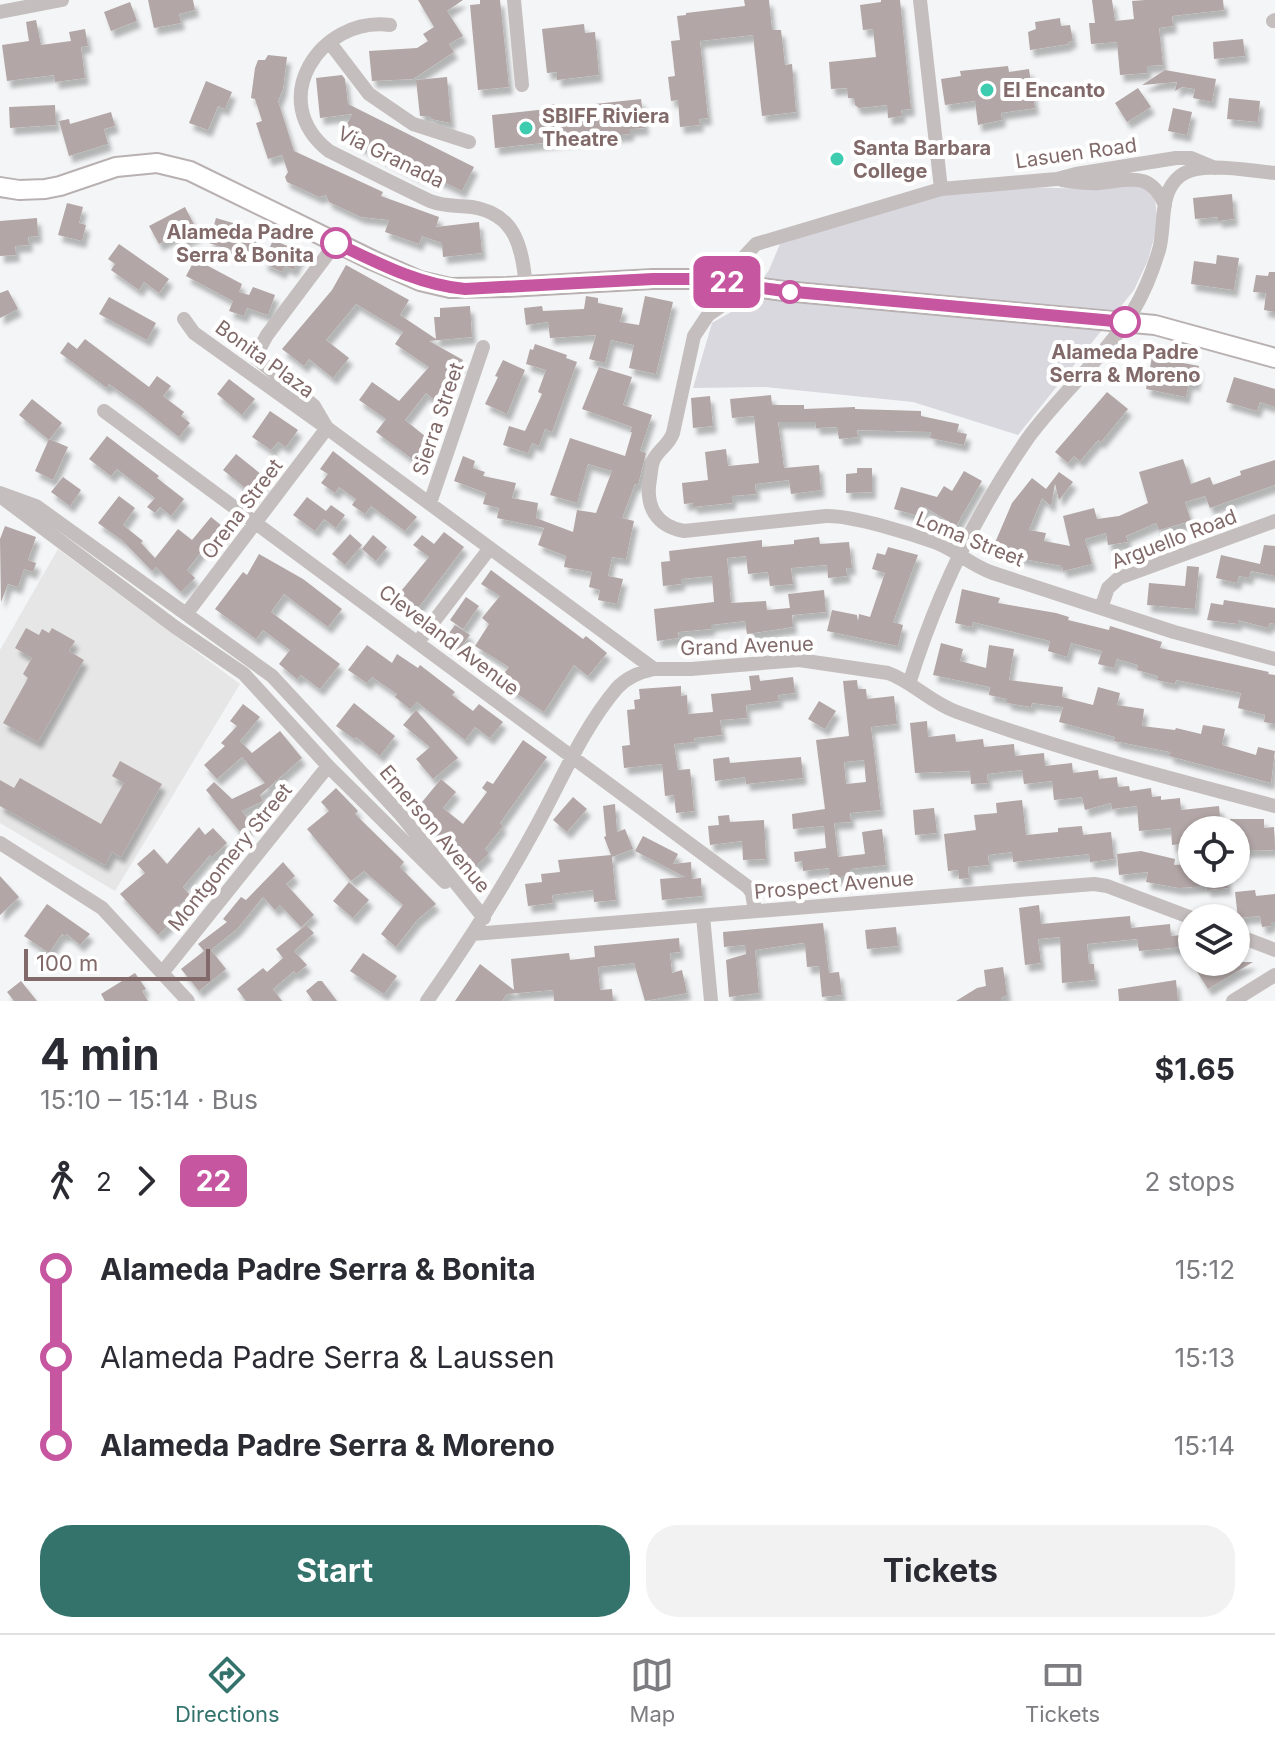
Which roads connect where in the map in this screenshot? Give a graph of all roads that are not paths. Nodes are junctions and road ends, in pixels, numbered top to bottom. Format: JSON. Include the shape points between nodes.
{"nodes":[{"id":1,"x":62,"y":0,"type":"edge"},
{"id":2,"x":514,"y":0,"type":"edge"},
{"id":3,"x":920,"y":0,"type":"edge"},
{"id":4,"x":0,"y":12,"type":"edge"},
{"id":5,"x":390,"y":25,"type":"dead end"},
{"id":6,"x":330,"y":43,"type":"junction"},
{"id":7,"x":522,"y":85,"type":"dead end"},
{"id":8,"x":469,"y":142,"type":"dead end"},
{"id":9,"x":1215,"y":168,"type":"junction"},
{"id":10,"x":1275,"y":173,"type":"edge"},
{"id":11,"x":1057,"y":179,"type":"junction"},
{"id":12,"x":0,"y":187,"type":"edge"},
{"id":13,"x":941,"y":189,"type":"junction"},
{"id":14,"x":1165,"y":205,"type":"junction"},
{"id":15,"x":336,"y":243,"type":"junction"},
{"id":16,"x":738,"y":284,"type":"junction"},
{"id":17,"x":526,"y":287,"type":"junction"},
{"id":18,"x":184,"y":319,"type":"dead end"},
{"id":19,"x":1125,"y":322,"type":"junction"},
{"id":20,"x":483,"y":347,"type":"dead end"},
{"id":21,"x":1275,"y":358,"type":"edge"},
{"id":22,"x":104,"y":411,"type":"dead end"},
{"id":23,"x":327,"y":428,"type":"junction"},
{"id":24,"x":0,"y":495,"type":"edge"},
{"id":25,"x":430,"y":503,"type":"junction"},
{"id":26,"x":1275,"y":521,"type":"edge"},
{"id":27,"x":256,"y":522,"type":"junction"},
{"id":28,"x":490,"y":548,"type":"junction"},
{"id":29,"x":958,"y":556,"type":"junction"},
{"id":30,"x":1101,"y":608,"type":"junction"},
{"id":31,"x":187,"y":613,"type":"junction"},
{"id":32,"x":418,"y":642,"type":"junction"},
{"id":33,"x":1275,"y":659,"type":"edge"},
{"id":34,"x":654,"y":669,"type":"junction"},
{"id":35,"x":909,"y":684,"type":"junction"},
{"id":36,"x":572,"y":756,"type":"junction"},
{"id":37,"x":328,"y":766,"type":"junction"},
{"id":38,"x":1275,"y":806,"type":"edge"},
{"id":39,"x":0,"y":843,"type":"edge"},
{"id":40,"x":755,"y":911,"type":"junction"},
{"id":41,"x":1178,"y":913,"type":"edge"},
{"id":42,"x":703,"y":916,"type":"junction"},
{"id":43,"x":484,"y":918,"type":"junction"},
{"id":44,"x":473,"y":934,"type":"junction"},
{"id":45,"x":1250,"y":940,"type":"edge"},
{"id":46,"x":1275,"y":950,"type":"edge"},
{"id":47,"x":162,"y":973,"type":"junction"},
{"id":48,"x":1275,"y":975,"type":"edge"},
{"id":49,"x":188,"y":1001,"type":"edge"},
{"id":50,"x":427,"y":1001,"type":"edge"},
{"id":51,"x":711,"y":1001,"type":"edge"},
{"id":52,"x":1233,"y":1001,"type":"edge"}],
"edges":[{"from":1,"to":4,"type":"street"},
{"from":2,"to":7,"type":"street"},
{"from":3,"to":13,"type":"street"},
{"from":5,"to":6,"type":"street","name":"Via Granada","via":[[366,25]]},
{"from":6,"to":8,"type":"street","via":[[369,94],[413,124]]},
{"from":6,"to":17,"type":"street","name":"Via Granada","via":[[311,61],[300,89],[310,133],[329,151],[431,201],[497,216],[521,246]]},
{"from":9,"to":10,"type":"street","name":"Lasuen Road"},
{"from":9,"to":11,"type":"street","name":"Lasuen Road","via":[[1176,158]]},
{"from":9,"to":14,"type":"street","name":"Lasuen Road","via":[[1181,175],[1170,185]]},
{"from":11,"to":13,"type":"street","name":"Lasuen Road"},
{"from":11,"to":14,"type":"street","via":[[1142,180],[1156,189]]},
{"from":12,"to":15,"type":"street","via":[[45,189],[132,164],[166,165],[190,171]]},
{"from":13,"to":16,"type":"street","name":"Lasuen Road","via":[[756,244],[743,255]]},
{"from":14,"to":19,"type":"street","via":[[1159,250]]},
{"from":15,"to":17,"type":"street","via":[[435,285]]},
{"from":15,"to":23,"type":"street","name":"Grand Avenue","via":[[255,357],[314,406]]},
{"from":16,"to":17,"type":"street","via":[[653,279]]},
{"from":16,"to":19,"type":"street"},
{"from":16,"to":29,"type":"street","name":"Loma Street","via":[[736,296],[708,315],[694,336],[673,433],[653,461],[651,509],[663,524],[684,531],[841,516],[937,543]]},
{"from":18,"to":23,"type":"street","name":"Bonita Plaza","via":[[194,333]]},
{"from":19,"to":21,"type":"street","via":[[1155,325]]},
{"from":19,"to":29,"type":"street","via":[[1030,436]]},
{"from":20,"to":25,"type":"street","name":"Sierra Street"},
{"from":22,"to":27,"type":"street","name":"Cleveland Avenue"},
{"from":23,"to":25,"type":"street","name":"Grand Avenue"},
{"from":23,"to":27,"type":"street","name":"Orena Street"},
{"from":24,"to":31,"type":"street","name":"Emerson Avenue","via":[[36,506]]},
{"from":24,"to":37,"type":"street","name":"Emerson Avenue","via":[[244,674]]},
{"from":25,"to":28,"type":"street","name":"Grand Avenue"},
{"from":26,"to":30,"type":"street","name":"Arguello Road","via":[[1119,578],[1108,588]]},
{"from":27,"to":31,"type":"street","name":"Orena Street"},
{"from":27,"to":32,"type":"street","name":"Cleveland Avenue"},
{"from":28,"to":32,"type":"street"},
{"from":28,"to":34,"type":"street","name":"Grand Avenue"},
{"from":29,"to":30,"type":"street","name":"Loma Street","via":[[979,568]]},
{"from":29,"to":35,"type":"street"},
{"from":30,"to":33,"type":"street","name":"Loma Street"},
{"from":31,"to":43,"type":"street","name":"Emerson Avenue","via":[[272,676],[401,815]]},
{"from":32,"to":36,"type":"street","name":"Cleveland Avenue"},
{"from":34,"to":35,"type":"street","name":"Grand Avenue","via":[[807,660],[888,673]]},
{"from":34,"to":36,"type":"street","via":[[623,682]]},
{"from":35,"to":38,"type":"street","name":"Grand Avenue","via":[[955,711],[1160,777]]},
{"from":36,"to":40,"type":"street","name":"Cleveland Avenue","via":[[748,887]]},
{"from":36,"to":43,"type":"street"},
{"from":37,"to":43,"type":"street","name":"Emerson Avenue"},
{"from":37,"to":47,"type":"street","name":"Montgomery Street"},
{"from":39,"to":47,"type":"street","via":[[102,908]]},
{"from":40,"to":41,"type":"street","name":"Prospect Avenue","via":[[1094,884]]},
{"from":40,"to":42,"type":"street","name":"Prospect Avenue"},
{"from":42,"to":44,"type":"street","name":"Prospect Avenue"},
{"from":42,"to":51,"type":"street"},
{"from":43,"to":44,"type":"street"},
{"from":44,"to":50,"type":"street"},
{"from":45,"to":46,"type":"street"},
{"from":47,"to":49,"type":"street"},
{"from":48,"to":52,"type":"street"}]}
